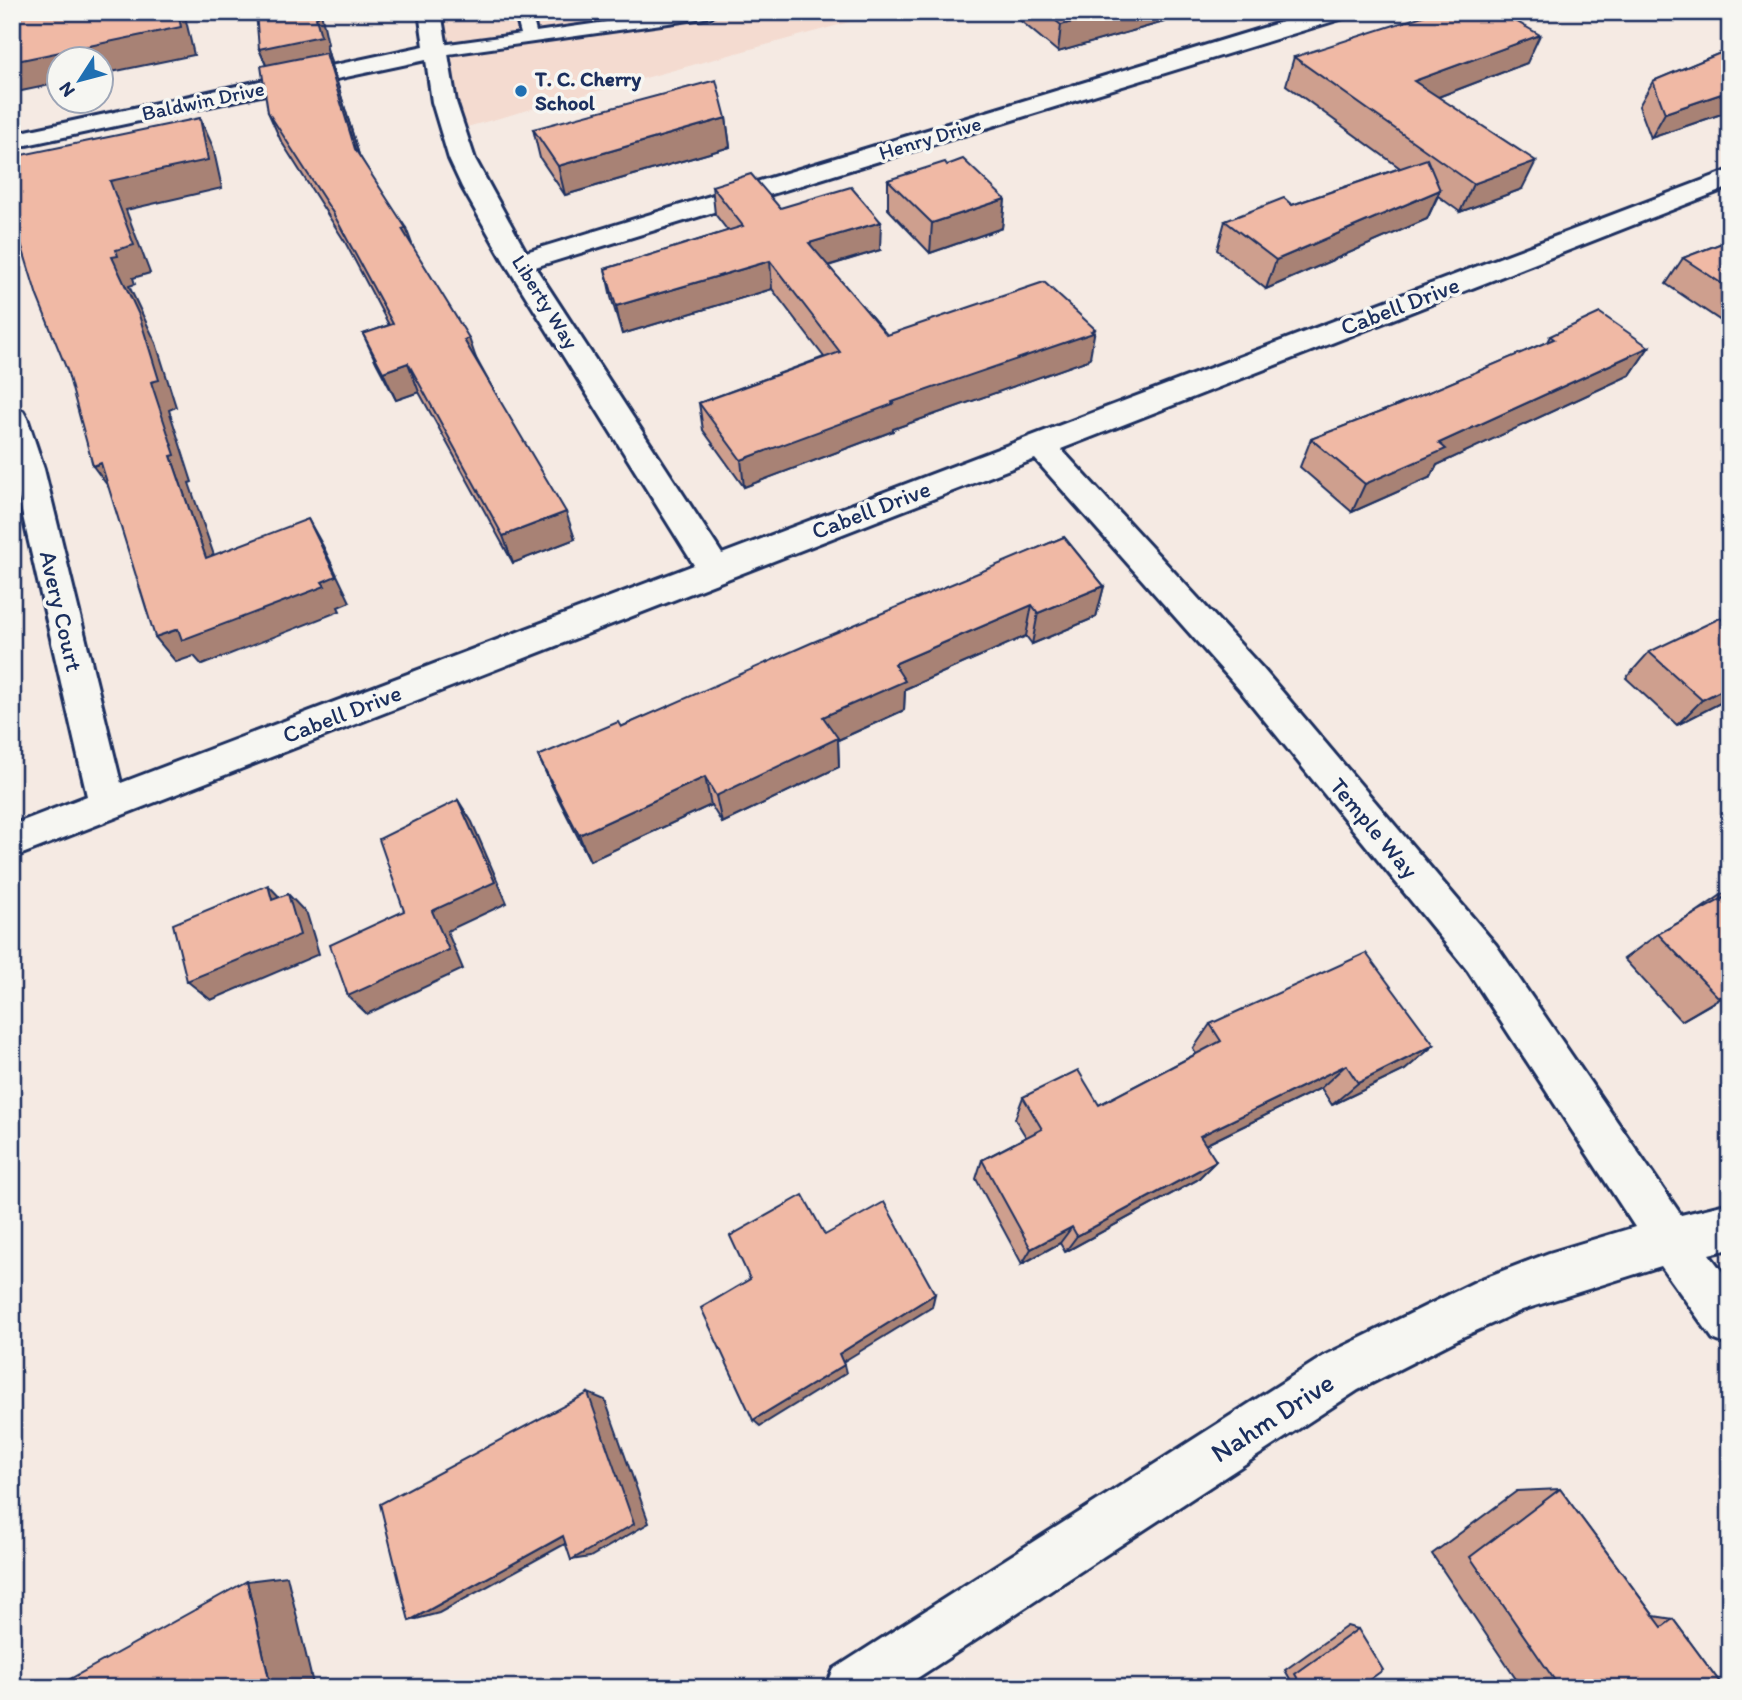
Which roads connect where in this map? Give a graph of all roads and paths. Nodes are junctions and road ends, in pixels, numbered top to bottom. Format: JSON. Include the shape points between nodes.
{"nodes":[{"id":1,"x":430,"y":12,"type":"edge"},
{"id":2,"x":523,"y":12,"type":"edge"},
{"id":3,"x":711,"y":12,"type":"edge"},
{"id":4,"x":1339,"y":12,"type":"edge"},
{"id":5,"x":1233,"y":21,"type":"dead end"},
{"id":6,"x":1252,"y":38,"type":"junction"},
{"id":7,"x":530,"y":39,"type":"junction"},
{"id":8,"x":434,"y":51,"type":"junction"},
{"id":9,"x":12,"y":141,"type":"edge"},
{"id":10,"x":1730,"y":178,"type":"edge"},
{"id":11,"x":519,"y":263,"type":"junction"},
{"id":12,"x":12,"y":418,"type":"edge"},
{"id":13,"x":1040,"y":445,"type":"junction"},
{"id":14,"x":714,"y":569,"type":"junction"},
{"id":15,"x":108,"y":805,"type":"junction"},
{"id":16,"x":12,"y":842,"type":"edge"},
{"id":17,"x":1730,"y":1226,"type":"edge"},
{"id":18,"x":1671,"y":1240,"type":"junction"},
{"id":19,"x":1730,"y":1322,"type":"edge"},
{"id":20,"x":853,"y":1688,"type":"edge"}],
"edges":[{"from":1,"to":8,"type":"street","name":"Liberty Way"},
{"from":2,"to":7,"type":"lane"},
{"from":3,"to":7,"type":"lane"},
{"from":4,"to":6,"type":"street","name":"Henry Drive"},
{"from":5,"to":6,"type":"street"},
{"from":6,"to":11,"type":"street","name":"Henry Drive"},
{"from":7,"to":8,"type":"lane"},
{"from":8,"to":9,"type":"street","name":"Baldwin Drive"},
{"from":8,"to":11,"type":"street","name":"Liberty Way","via":[[462,159]]},
{"from":10,"to":13,"type":"street","name":"Cabell Drive"},
{"from":11,"to":14,"type":"street","name":"Liberty Way"},
{"from":12,"to":15,"type":"street","name":"Avery Court"},
{"from":13,"to":14,"type":"street","name":"Cabell Drive"},
{"from":13,"to":18,"type":"street","name":"Temple Way","via":[[1251,679],[1482,958]]},
{"from":14,"to":15,"type":"street","name":"Cabell Drive"},
{"from":15,"to":16,"type":"street","name":"Cabell Drive"},
{"from":17,"to":18,"type":"street","name":"Nahm Drive"},
{"from":18,"to":19,"type":"street","name":"Temple Way"},
{"from":18,"to":20,"type":"street","name":"Nahm Drive","via":[[1550,1276],[1483,1302],[1340,1373]]}]}
